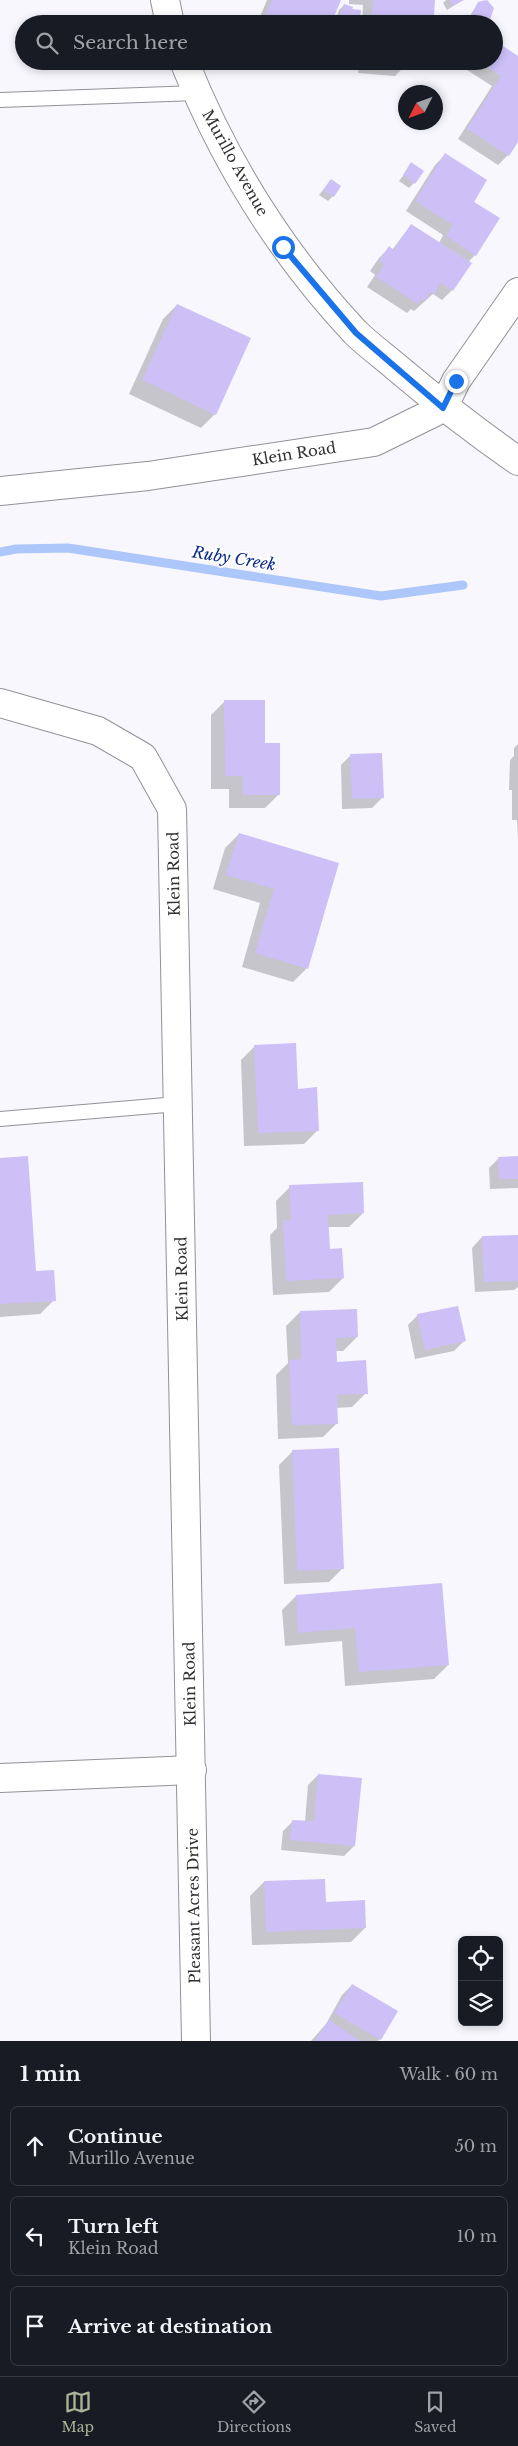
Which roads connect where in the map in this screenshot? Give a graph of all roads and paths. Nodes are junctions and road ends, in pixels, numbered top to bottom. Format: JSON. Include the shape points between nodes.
{"nodes":[{"id":1,"x":165,"y":0,"type":"edge"},
{"id":2,"x":168,"y":15,"type":"edge"},
{"id":3,"x":188,"y":70,"type":"edge"},
{"id":4,"x":197,"y":93,"type":"junction"},
{"id":5,"x":0,"y":100,"type":"edge"},
{"id":6,"x":518,"y":292,"type":"edge"},
{"id":7,"x":443,"y":408,"type":"junction"},
{"id":8,"x":518,"y":461,"type":"edge"},
{"id":9,"x":0,"y":491,"type":"edge"},
{"id":10,"x":0,"y":703,"type":"edge"},
{"id":11,"x":178,"y":1104,"type":"junction"},
{"id":12,"x":0,"y":1119,"type":"edge"},
{"id":13,"x":192,"y":1770,"type":"junction"},
{"id":14,"x":0,"y":1778,"type":"edge"},
{"id":15,"x":196,"y":2041,"type":"edge"}],
"edges":[{"from":1,"to":2,"type":"street"},
{"from":3,"to":4,"type":"street","name":"Murillo Avenue"},
{"from":4,"to":5,"type":"lane","via":[[152,92]]},
{"from":4,"to":7,"type":"street","name":"Murillo Avenue","via":[[238,175],[283,247],[356,333]]},
{"from":6,"to":7,"type":"street","via":[[456,381]]},
{"from":7,"to":8,"type":"street","name":"Murillo Avenue"},
{"from":7,"to":9,"type":"street","name":"Klein Road","via":[[374,442],[148,476]]},
{"from":10,"to":11,"type":"street","name":"Klein Road","via":[[98,731],[143,757],[172,809]]},
{"from":11,"to":12,"type":"lane"},
{"from":11,"to":13,"type":"street","name":"Klein Road"},
{"from":13,"to":14,"type":"street"},
{"from":13,"to":15,"type":"street","name":"Pleasant Acres Drive"}]}
